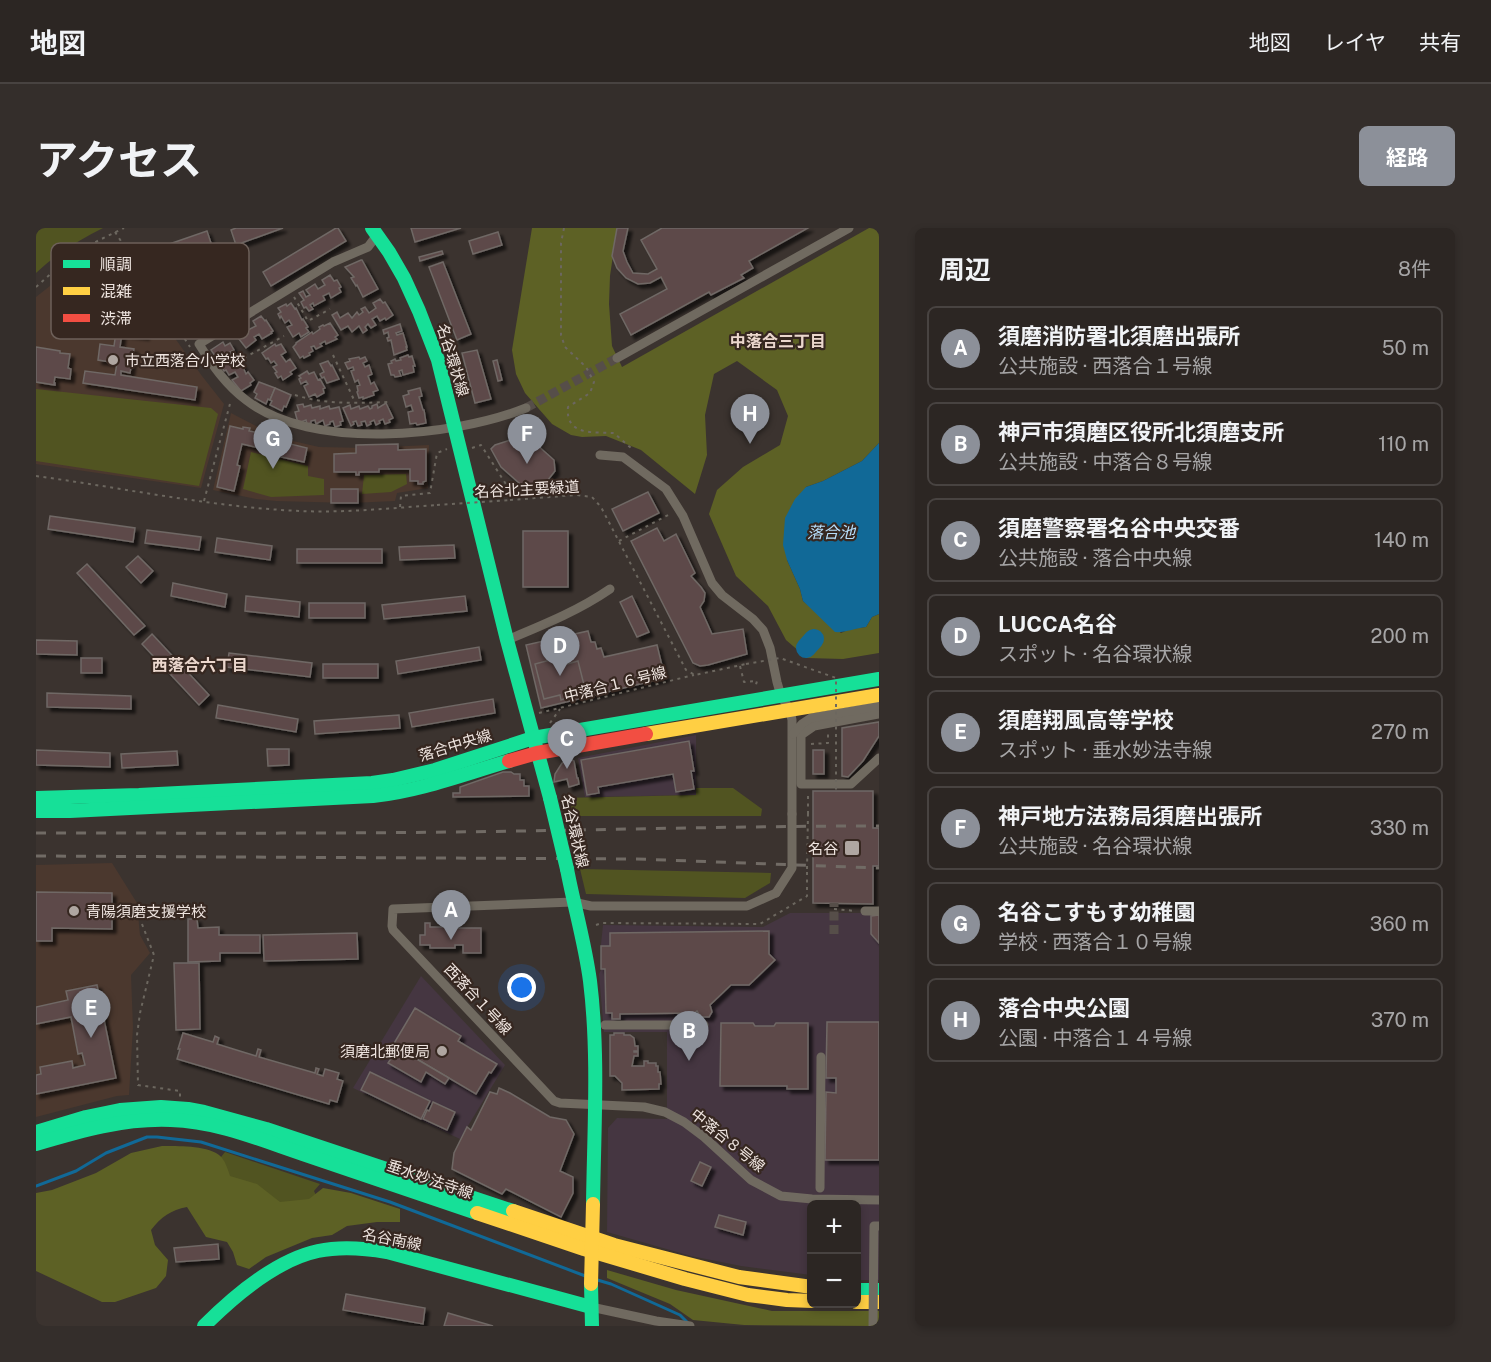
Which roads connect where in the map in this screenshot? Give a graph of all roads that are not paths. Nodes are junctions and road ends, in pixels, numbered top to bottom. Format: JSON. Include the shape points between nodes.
{"nodes":[{"id":1,"x":845,"y":229,"type":"edge"},
{"id":2,"x":374,"y":231,"type":"edge"},
{"id":3,"x":249,"y":313,"type":"edge"},
{"id":4,"x":207,"y":339,"type":"edge"},
{"id":5,"x":617,"y":358,"type":"tunnel mouth"},
{"id":6,"x":526,"y":408,"type":"tunnel mouth"},
{"id":7,"x":455,"y":427,"type":"junction"},
{"id":8,"x":600,"y":455,"type":"dead end"},
{"id":9,"x":610,"y":589,"type":"dead end"},
{"id":10,"x":507,"y":640,"type":"junction"},
{"id":11,"x":879,"y":679,"type":"edge"},
{"id":12,"x":879,"y":695,"type":"edge"},
{"id":13,"x":781,"y":696,"type":"junction"},
{"id":14,"x":879,"y":706,"type":"edge"},
{"id":15,"x":790,"y":710,"type":"junction"},
{"id":16,"x":879,"y":714,"type":"edge"},
{"id":17,"x":793,"y":734,"type":"junction"},
{"id":18,"x":533,"y":738,"type":"junction"},
{"id":19,"x":537,"y":753,"type":"junction"},
{"id":20,"x":879,"y":759,"type":"edge"},
{"id":21,"x":36,"y":798,"type":"edge"},
{"id":22,"x":36,"y":811,"type":"edge"},
{"id":23,"x":572,"y":898,"type":"junction"},
{"id":24,"x":865,"y":911,"type":"road end"},
{"id":25,"x":879,"y":911,"type":"edge"},
{"id":26,"x":605,"y":1025,"type":"dead end"},
{"id":27,"x":704,"y":1025,"type":"dead end"},
{"id":28,"x":821,"y":1057,"type":"dead end"},
{"id":29,"x":594,"y":1105,"type":"junction"},
{"id":30,"x":36,"y":1132,"type":"edge"},
{"id":31,"x":36,"y":1144,"type":"edge"},
{"id":32,"x":820,"y":1188,"type":"dead end"},
{"id":33,"x":879,"y":1200,"type":"edge"},
{"id":34,"x":879,"y":1226,"type":"edge"},
{"id":35,"x":807,"y":1286,"type":"edge"},
{"id":36,"x":861,"y":1290,"type":"edge"},
{"id":37,"x":879,"y":1290,"type":"edge"},
{"id":38,"x":807,"y":1301,"type":"edge"},
{"id":39,"x":861,"y":1302,"type":"edge"},
{"id":40,"x":879,"y":1302,"type":"edge"},
{"id":41,"x":591,"y":1307,"type":"junction"},
{"id":42,"x":204,"y":1326,"type":"edge"},
{"id":43,"x":592,"y":1326,"type":"edge"},
{"id":44,"x":690,"y":1326,"type":"edge"},
{"id":45,"x":873,"y":1326,"type":"edge"}],
"edges":[{"from":1,"to":5,"type":"street"},
{"from":2,"to":3,"type":"street","via":[[368,246],[333,262]]},
{"from":2,"to":7,"type":"street","name":"名谷環状線","via":[[404,278],[426,326]]},
{"from":4,"to":7,"type":"street","via":[[199,344],[219,373],[247,401],[285,420],[342,433],[404,433]]},
{"from":6,"to":7,"type":"street","via":[[505,417]]},
{"from":7,"to":10,"type":"street","name":"名谷環状線"},
{"from":8,"to":13,"type":"street","via":[[623,457],[666,489],[712,583],[763,630]]},
{"from":9,"to":10,"type":"street","via":[[555,620]]},
{"from":10,"to":18,"type":"street","name":"名谷環状線"},
{"from":11,"to":13,"type":"street","name":"落合中央線"},
{"from":12,"to":15,"type":"street","name":"落合中央線"},
{"from":13,"to":15,"type":"street"},
{"from":13,"to":18,"type":"street","name":"落合中央線"},
{"from":14,"to":17,"type":"street","via":[[811,718]]},
{"from":15,"to":17,"type":"street"},
{"from":15,"to":19,"type":"street","name":"落合中央線"},
{"from":16,"to":20,"type":"street","via":[[814,726],[801,735],[801,784],[835,788],[851,784]]},
{"from":17,"to":23,"type":"street","bridge":true,"via":[[792,868],[776,893],[747,906],[591,906]]},
{"from":18,"to":19,"type":"street","name":"名谷環状線"},
{"from":18,"to":21,"type":"street","name":"落合中央線","via":[[435,770],[372,783]]},
{"from":19,"to":22,"type":"street","name":"落合中央線","via":[[440,782],[370,797]]},
{"from":19,"to":23,"type":"street","name":"名谷環状線","bridge":true},
{"from":23,"to":29,"type":"street","name":"名谷環状線","via":[[590,980]]},
{"from":23,"to":29,"type":"street","name":"西落合１号線","via":[[393,909],[392,926],[554,1101]]},
{"from":24,"to":25,"type":"street"},
{"from":26,"to":27,"type":"street"},
{"from":28,"to":32,"type":"street"},
{"from":29,"to":33,"type":"street","name":"中落合８号線","via":[[644,1107],[675,1116],[751,1180],[781,1196]]},
{"from":29,"to":41,"type":"street","name":"名谷環状線","bridge":true},
{"from":30,"to":35,"type":"street","name":"垂水妙法寺線","via":[[120,1110],[161,1107],[204,1112],[258,1126],[614,1245],[739,1277]]},
{"from":31,"to":38,"type":"street","name":"垂水妙法寺線","via":[[129,1120],[173,1119],[208,1124],[685,1280],[748,1295]]},
{"from":34,"to":45,"type":"street","bridge":true,"via":[[874,1226]]},
{"from":36,"to":37,"type":"street"},
{"from":39,"to":40,"type":"street"},
{"from":41,"to":42,"type":"street","name":"名谷南線","via":[[375,1249],[337,1248],[316,1251],[277,1268],[228,1303]]},
{"from":41,"to":43,"type":"street","name":"名谷環状線"},
{"from":41,"to":44,"type":"street"}]}
